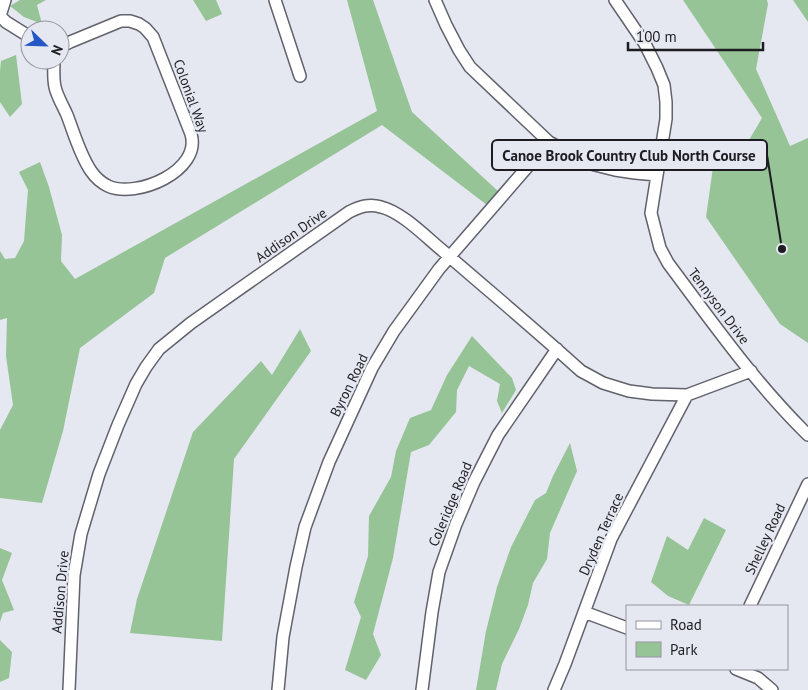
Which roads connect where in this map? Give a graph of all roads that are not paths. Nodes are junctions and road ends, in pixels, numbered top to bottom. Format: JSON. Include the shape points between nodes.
{"nodes":[{"id":1,"x":5,"y":0,"type":"edge"},
{"id":2,"x":275,"y":0,"type":"edge"},
{"id":3,"x":435,"y":0,"type":"edge"},
{"id":4,"x":615,"y":0,"type":"edge"},
{"id":5,"x":0,"y":16,"type":"edge"},
{"id":6,"x":20,"y":31,"type":"edge"},
{"id":7,"x":70,"y":42,"type":"edge"},
{"id":8,"x":54,"y":70,"type":"edge"},
{"id":9,"x":300,"y":76,"type":"dead end"},
{"id":10,"x":549,"y":142,"type":"junction"},
{"id":11,"x":657,"y":175,"type":"junction"},
{"id":12,"x":450,"y":257,"type":"junction"},
{"id":13,"x":557,"y":349,"type":"junction"},
{"id":14,"x":751,"y":372,"type":"junction"},
{"id":15,"x":687,"y":395,"type":"junction"},
{"id":16,"x":808,"y":435,"type":"edge"},
{"id":17,"x":808,"y":484,"type":"edge"},
{"id":18,"x":750,"y":605,"type":"edge"},
{"id":19,"x":584,"y":612,"type":"junction"},
{"id":20,"x":626,"y":628,"type":"edge"},
{"id":21,"x":738,"y":670,"type":"edge"},
{"id":22,"x":69,"y":690,"type":"edge"},
{"id":23,"x":278,"y":690,"type":"edge"},
{"id":24,"x":422,"y":690,"type":"edge"},
{"id":25,"x":554,"y":690,"type":"edge"},
{"id":26,"x":772,"y":690,"type":"edge"}],
"edges":[{"from":1,"to":5,"type":"street"},
{"from":2,"to":9,"type":"street"},
{"from":3,"to":10,"type":"street","via":[[470,67]]},
{"from":4,"to":11,"type":"street","name":"Tennyson Drive","via":[[645,44],[664,85],[666,119]]},
{"from":5,"to":6,"type":"street"},
{"from":7,"to":8,"type":"street","name":"Colonial Way","via":[[121,21],[130,21],[145,28],[153,37],[191,134],[193,144],[188,159],[175,172],[137,188],[108,186],[91,172],[85,160],[55,87]]},
{"from":10,"to":11,"type":"street","via":[[595,165]]},
{"from":10,"to":12,"type":"street","name":"Byron Road"},
{"from":11,"to":14,"type":"street","name":"Tennyson Drive","via":[[651,213],[660,248]]},
{"from":12,"to":13,"type":"street","name":"Addison Drive"},
{"from":12,"to":22,"type":"street","name":"Addison Drive","via":[[393,211],[380,206],[361,207],[349,212],[191,323],[159,349],[136,384],[118,425],[81,534],[74,575]]},
{"from":12,"to":23,"type":"street","name":"Byron Road","via":[[394,331],[372,368],[329,462],[305,528],[296,567],[283,637]]},
{"from":13,"to":15,"type":"street","name":"Addison Drive","via":[[581,371],[603,383],[628,391]]},
{"from":13,"to":24,"type":"street","name":"Coleridge Road","via":[[498,435],[456,524],[439,572]]},
{"from":14,"to":15,"type":"street","name":"Addison Drive"},
{"from":14,"to":16,"type":"street","name":"Tennyson Drive"},
{"from":15,"to":19,"type":"street","name":"Dryden Terrace","via":[[612,539]]},
{"from":17,"to":18,"type":"street","name":"Shelley Road"},
{"from":19,"to":20,"type":"street"},
{"from":19,"to":25,"type":"street","name":"Dryden Terrace"},
{"from":21,"to":26,"type":"street","via":[[758,678]]}]}
